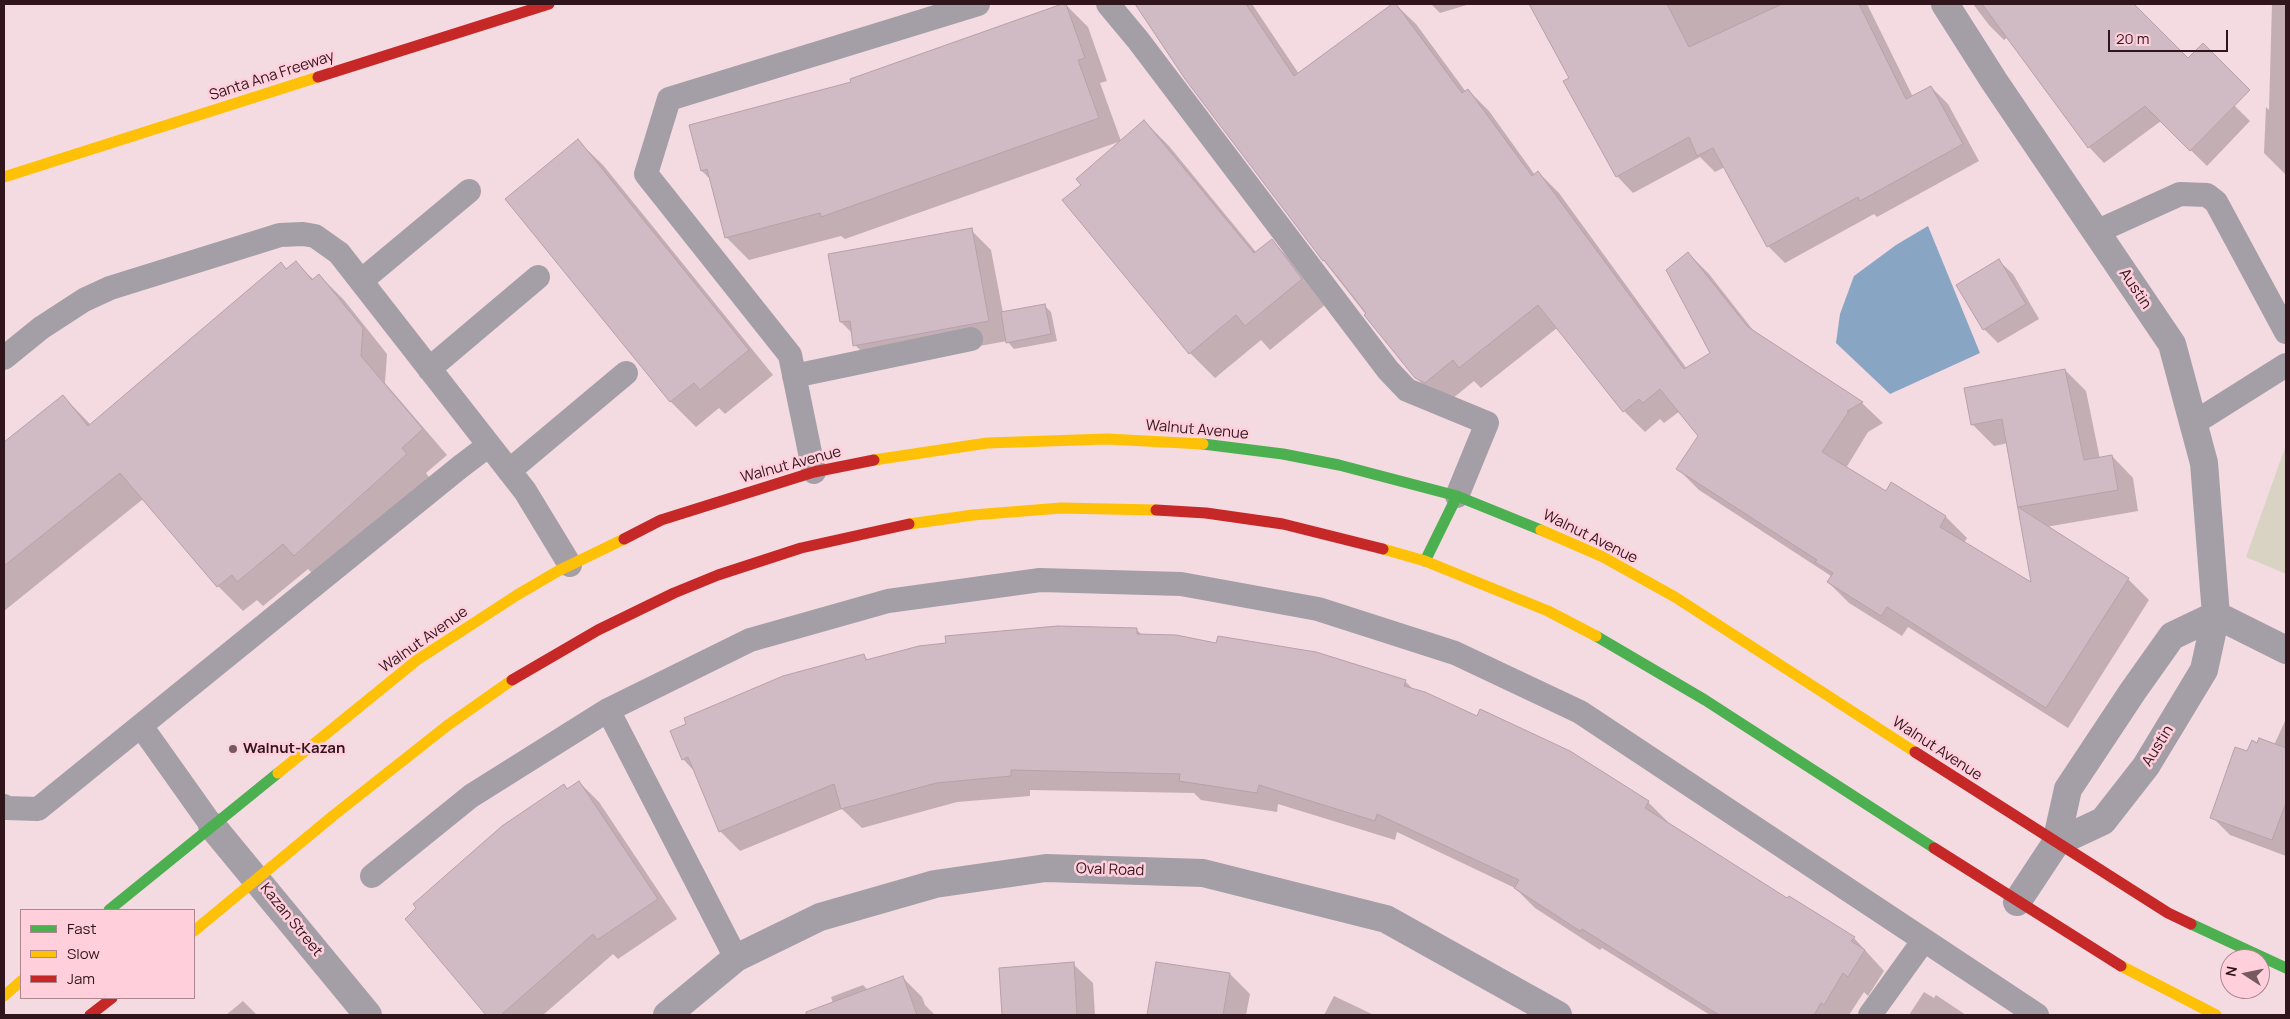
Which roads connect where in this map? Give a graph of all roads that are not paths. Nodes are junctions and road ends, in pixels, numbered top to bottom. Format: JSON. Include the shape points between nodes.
{"nodes":[{"id":1,"x":549,"y":4,"type":"edge"},
{"id":2,"x":978,"y":4,"type":"edge"},
{"id":3,"x":1108,"y":4,"type":"edge"},
{"id":4,"x":1945,"y":4,"type":"edge"},
{"id":5,"x":4,"y":177,"type":"edge"},
{"id":6,"x":469,"y":191,"type":"dead end"},
{"id":7,"x":2096,"y":232,"type":"junction"},
{"id":8,"x":538,"y":277,"type":"dead end"},
{"id":9,"x":360,"y":281,"type":"junction"},
{"id":10,"x":2286,"y":332,"type":"edge"},
{"id":11,"x":971,"y":340,"type":"dead end"},
{"id":12,"x":4,"y":358,"type":"edge"},
{"id":13,"x":2286,"y":365,"type":"edge"},
{"id":14,"x":429,"y":368,"type":"junction"},
{"id":15,"x":626,"y":373,"type":"dead end"},
{"id":16,"x":794,"y":376,"type":"junction"},
{"id":17,"x":2194,"y":423,"type":"junction"},
{"id":18,"x":490,"y":445,"type":"junction"},
{"id":19,"x":509,"y":471,"type":"junction"},
{"id":20,"x":814,"y":472,"type":"junction"},
{"id":21,"x":1457,"y":496,"type":"junction"},
{"id":22,"x":1426,"y":561,"type":"junction"},
{"id":23,"x":570,"y":565,"type":"junction"},
{"id":24,"x":2216,"y":615,"type":"junction"},
{"id":25,"x":2286,"y":650,"type":"edge"},
{"id":26,"x":608,"y":710,"type":"junction"},
{"id":27,"x":141,"y":726,"type":"junction"},
{"id":28,"x":4,"y":806,"type":"edge"},
{"id":29,"x":212,"y":826,"type":"junction"},
{"id":30,"x":2056,"y":843,"type":"junction"},
{"id":31,"x":372,"y":876,"type":"dead end"},
{"id":32,"x":257,"y":879,"type":"junction"},
{"id":33,"x":2017,"y":902,"type":"junction"},
{"id":34,"x":109,"y":909,"type":"edge"},
{"id":35,"x":195,"y":930,"type":"edge"},
{"id":36,"x":1924,"y":940,"type":"junction"},
{"id":37,"x":736,"y":958,"type":"junction"},
{"id":38,"x":2286,"y":968,"type":"edge"},
{"id":39,"x":20,"y":982,"type":"edge"},
{"id":40,"x":4,"y":996,"type":"edge"},
{"id":41,"x":111,"y":999,"type":"edge"},
{"id":42,"x":90,"y":1015,"type":"edge"},
{"id":43,"x":368,"y":1015,"type":"edge"},
{"id":44,"x":667,"y":1015,"type":"edge"},
{"id":45,"x":1558,"y":1015,"type":"edge"},
{"id":46,"x":1870,"y":1015,"type":"edge"},
{"id":47,"x":2037,"y":1015,"type":"edge"},
{"id":48,"x":2216,"y":1015,"type":"edge"}],
"edges":[{"from":1,"to":5,"type":"main road","name":"Santa Ana Freeway"},
{"from":2,"to":16,"type":"lane","via":[[669,99],[646,174],[790,354]]},
{"from":3,"to":21,"type":"lane","via":[[1406,390],[1487,423]]},
{"from":4,"to":7,"type":"street","name":"Austin"},
{"from":6,"to":9,"type":"lane"},
{"from":7,"to":10,"type":"lane","via":[[2180,194],[2207,195],[2216,202]]},
{"from":7,"to":17,"type":"street","name":"Austin","via":[[2172,344]]},
{"from":8,"to":14,"type":"lane"},
{"from":9,"to":12,"type":"lane","via":[[339,253],[315,236],[280,235],[110,288],[84,300],[41,328]]},
{"from":9,"to":14,"type":"lane"},
{"from":11,"to":16,"type":"lane"},
{"from":13,"to":17,"type":"lane"},
{"from":14,"to":18,"type":"lane"},
{"from":15,"to":19,"type":"lane"},
{"from":16,"to":20,"type":"lane"},
{"from":17,"to":24,"type":"street","name":"Austin","via":[[2204,463]]},
{"from":18,"to":19,"type":"lane"},
{"from":18,"to":27,"type":"lane"},
{"from":19,"to":23,"type":"lane","via":[[525,491]]},
{"from":20,"to":21,"type":"main road","name":"Walnut Avenue","via":[[887,457],[987,443],[1063,439],[1152,440],[1283,454],[1388,476]]},
{"from":20,"to":23,"type":"main road","name":"Walnut Avenue","via":[[661,520]]},
{"from":21,"to":22,"type":"main road"},
{"from":21,"to":30,"type":"main road","name":"Walnut Avenue","via":[[1571,542],[1674,597]]},
{"from":22,"to":32,"type":"main road","via":[[1274,523],[1206,514],[1116,509],[1061,508],[974,514],[887,528],[801,548],[674,593],[598,630],[515,678],[441,730]]},
{"from":22,"to":33,"type":"main road","via":[[1548,611],[1624,650]]},
{"from":23,"to":29,"type":"main road","name":"Walnut Avenue","via":[[516,595],[417,660]]},
{"from":24,"to":25,"type":"street"},
{"from":24,"to":30,"type":"street","via":[[2172,636],[2068,789]]},
{"from":24,"to":30,"type":"street","name":"Austin","via":[[2204,670],[2146,766],[2103,820]]},
{"from":26,"to":31,"type":"lane","via":[[470,796]]},
{"from":26,"to":36,"type":"lane","via":[[750,640],[888,601],[1040,580],[1181,584],[1318,609],[1437,647],[1580,712]]},
{"from":26,"to":37,"type":"lane"},
{"from":27,"to":28,"type":"lane","via":[[38,809]]},
{"from":27,"to":29,"type":"lane"},
{"from":29,"to":32,"type":"street","name":"Kazan Street"},
{"from":29,"to":34,"type":"main road","name":"Walnut Avenue"},
{"from":30,"to":33,"type":"street"},
{"from":30,"to":38,"type":"main road","name":"Walnut Avenue","via":[[2168,913]]},
{"from":32,"to":35,"type":"main road"},
{"from":32,"to":43,"type":"street","name":"Kazan Street"},
{"from":33,"to":48,"type":"main road","via":[[2133,973]]},
{"from":36,"to":46,"type":"lane"},
{"from":36,"to":47,"type":"lane"},
{"from":37,"to":44,"type":"street","name":"Oval Road"},
{"from":37,"to":45,"type":"street","name":"Oval Road","via":[[820,918],[935,884],[1046,868],[1203,873],[1386,918]]},
{"from":39,"to":40,"type":"main road"},
{"from":41,"to":42,"type":"main road"}]}
